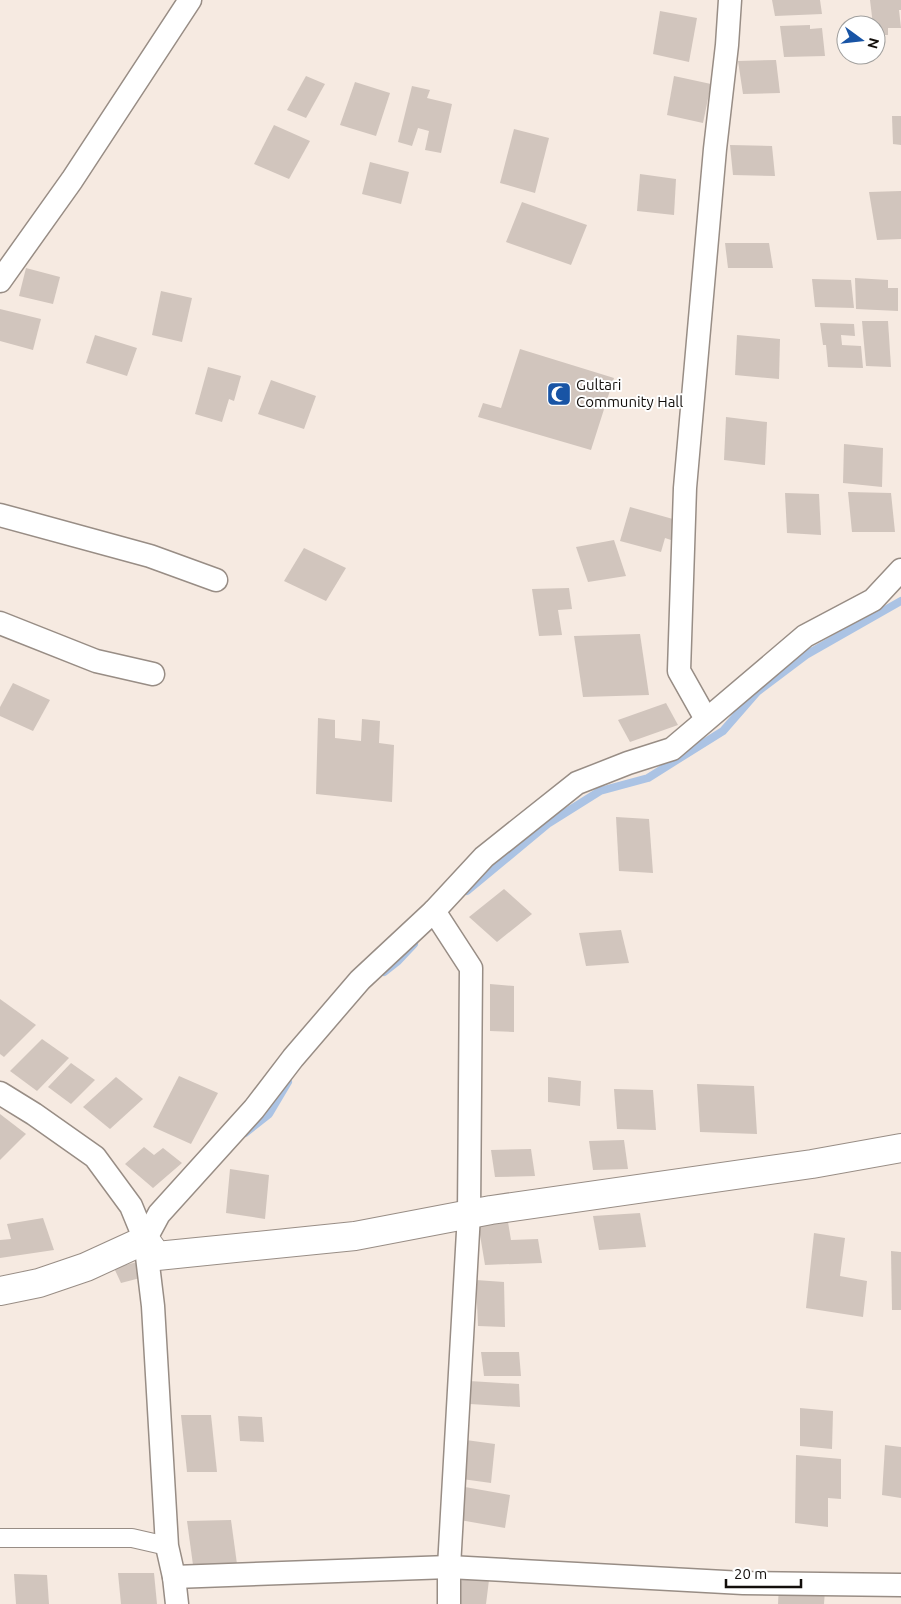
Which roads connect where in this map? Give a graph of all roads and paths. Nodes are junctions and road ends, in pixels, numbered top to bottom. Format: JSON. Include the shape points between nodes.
{"nodes":[{"id":1,"x":190,"y":0,"type":"edge"},
{"id":2,"x":730,"y":0,"type":"edge"},
{"id":3,"x":0,"y":281,"type":"edge"},
{"id":4,"x":0,"y":515,"type":"edge"},
{"id":5,"x":901,"y":570,"type":"edge"},
{"id":6,"x":216,"y":580,"type":"dead end"},
{"id":7,"x":0,"y":622,"type":"edge"},
{"id":8,"x":153,"y":674,"type":"dead end"},
{"id":9,"x":706,"y":719,"type":"junction"},
{"id":10,"x":434,"y":912,"type":"junction"},
{"id":11,"x":0,"y":1093,"type":"edge"},
{"id":12,"x":901,"y":1148,"type":"edge"},
{"id":13,"x":469,"y":1214,"type":"junction"},
{"id":14,"x":145,"y":1240,"type":"junction"},
{"id":15,"x":0,"y":1291,"type":"edge"},
{"id":16,"x":0,"y":1538,"type":"edge"},
{"id":17,"x":167,"y":1546,"type":"junction"},
{"id":18,"x":449,"y":1567,"type":"junction"},
{"id":19,"x":174,"y":1577,"type":"junction"},
{"id":20,"x":901,"y":1585,"type":"edge"},
{"id":21,"x":177,"y":1604,"type":"edge"},
{"id":22,"x":449,"y":1604,"type":"edge"}],
"edges":[{"from":1,"to":3,"type":"street","via":[[72,180]]},
{"from":2,"to":9,"type":"street","via":[[686,488],[680,642],[680,672]]},
{"from":4,"to":6,"type":"street","via":[[150,556]]},
{"from":5,"to":9,"type":"street","via":[[873,600],[805,636]]},
{"from":7,"to":8,"type":"street","via":[[96,661]]},
{"from":9,"to":10,"type":"street","via":[[672,749],[577,783],[484,857]]},
{"from":10,"to":13,"type":"street","via":[[471,968]]},
{"from":10,"to":14,"type":"street","via":[[360,980],[254,1109],[159,1214]]},
{"from":11,"to":14,"type":"street","via":[[95,1157],[131,1206]]},
{"from":12,"to":13,"type":"street"},
{"from":13,"to":14,"type":"street","via":[[355,1236],[157,1256]]},
{"from":13,"to":18,"type":"street"},
{"from":14,"to":15,"type":"street","via":[[86,1267],[39,1283]]},
{"from":14,"to":17,"type":"street","via":[[153,1306]]},
{"from":16,"to":17,"type":"street","via":[[132,1538]]},
{"from":17,"to":19,"type":"street"},
{"from":18,"to":19,"type":"street"},
{"from":18,"to":20,"type":"street","via":[[743,1583]]},
{"from":18,"to":22,"type":"street"},
{"from":19,"to":21,"type":"street"}]}
